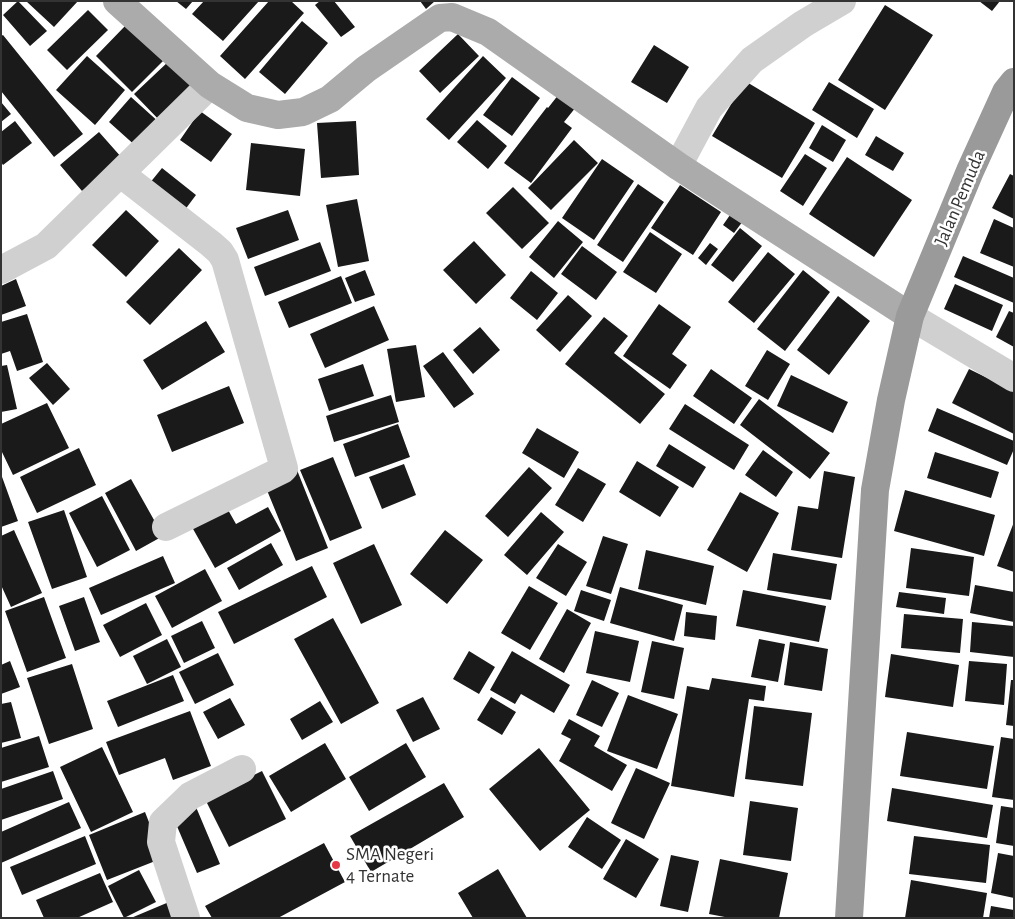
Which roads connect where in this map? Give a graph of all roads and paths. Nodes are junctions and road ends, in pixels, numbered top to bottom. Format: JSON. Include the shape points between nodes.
{"nodes":[{"id":1,"x":117,"y":1,"type":"edge"},
{"id":2,"x":842,"y":1,"type":"edge"},
{"id":3,"x":446,"y":9,"type":"edge"},
{"id":4,"x":1014,"y":82,"type":"edge"},
{"id":5,"x":210,"y":85,"type":"junction"},
{"id":6,"x":678,"y":166,"type":"junction"},
{"id":7,"x":121,"y":174,"type":"junction"},
{"id":8,"x":1,"y":270,"type":"edge"},
{"id":9,"x":910,"y":316,"type":"junction"},
{"id":10,"x":1014,"y":378,"type":"edge"},
{"id":11,"x":166,"y":528,"type":"dead end"},
{"id":12,"x":242,"y":769,"type":"dead end"},
{"id":13,"x":186,"y":918,"type":"edge"},
{"id":14,"x":848,"y":918,"type":"edge"}],
"edges":[{"from":1,"to":5,"type":"main road"},
{"from":2,"to":6,"type":"street","via":[[752,60],[708,108]]},
{"from":3,"to":5,"type":"main road","via":[[440,18],[366,68],[330,99],[303,112],[278,115],[247,108]]},
{"from":3,"to":6,"type":"main road","via":[[488,32]]},
{"from":4,"to":9,"type":"highway","name":"Jalan Pemuda","via":[[1006,92],[970,171]]},
{"from":5,"to":7,"type":"street"},
{"from":6,"to":9,"type":"main road"},
{"from":7,"to":8,"type":"street","via":[[46,246]]},
{"from":7,"to":11,"type":"street","via":[[211,244],[225,260],[284,468]]},
{"from":9,"to":10,"type":"street"},
{"from":9,"to":14,"type":"highway","name":"Jalan Pemuda","via":[[875,490]]},
{"from":12,"to":13,"type":"street","via":[[190,796],[163,822],[161,842]]}]}
